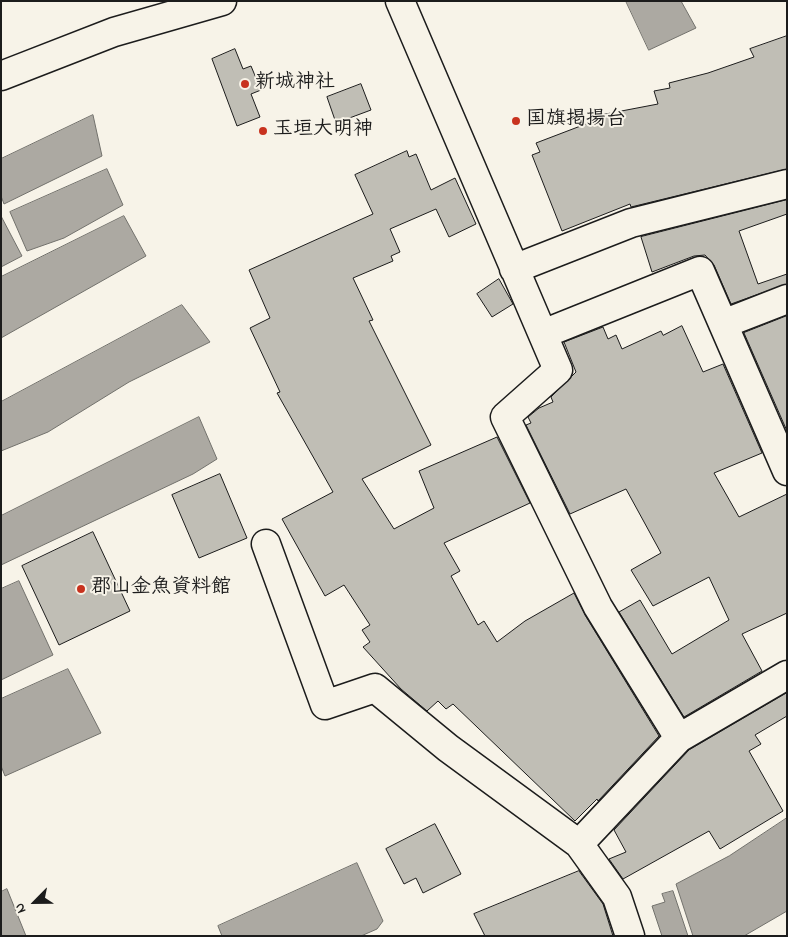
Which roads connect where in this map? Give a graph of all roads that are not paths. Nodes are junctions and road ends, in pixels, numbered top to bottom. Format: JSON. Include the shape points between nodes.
{"nodes":[{"id":1,"x":222,"y":1,"type":"edge"},
{"id":2,"x":400,"y":1,"type":"edge"},
{"id":3,"x":1,"y":76,"type":"edge"},
{"id":4,"x":787,"y":184,"type":"edge"},
{"id":5,"x":514,"y":269,"type":"junction"},
{"id":6,"x":787,"y":299,"type":"edge"},
{"id":7,"x":723,"y":324,"type":"junction"},
{"id":8,"x":543,"y":334,"type":"junction"},
{"id":9,"x":787,"y":471,"type":"edge"},
{"id":10,"x":266,"y":544,"type":"dead end"},
{"id":11,"x":787,"y":675,"type":"edge"},
{"id":12,"x":679,"y":738,"type":"junction"},
{"id":13,"x":579,"y":844,"type":"junction"},
{"id":14,"x":630,"y":936,"type":"edge"}],
"edges":[{"from":1,"to":3,"type":"street","via":[[114,32]]},
{"from":2,"to":5,"type":"street"},
{"from":4,"to":5,"type":"street","via":[[631,223]]},
{"from":5,"to":8,"type":"street"},
{"from":6,"to":7,"type":"street"},
{"from":7,"to":8,"type":"street","via":[[700,271]]},
{"from":7,"to":9,"type":"street"},
{"from":8,"to":12,"type":"street","via":[[558,370],[505,416],[598,607]]},
{"from":10,"to":13,"type":"street","via":[[325,705],[374,688],[448,748]]},
{"from":11,"to":12,"type":"street"},
{"from":12,"to":13,"type":"street"},
{"from":13,"to":14,"type":"street","via":[[617,897]]}]}
